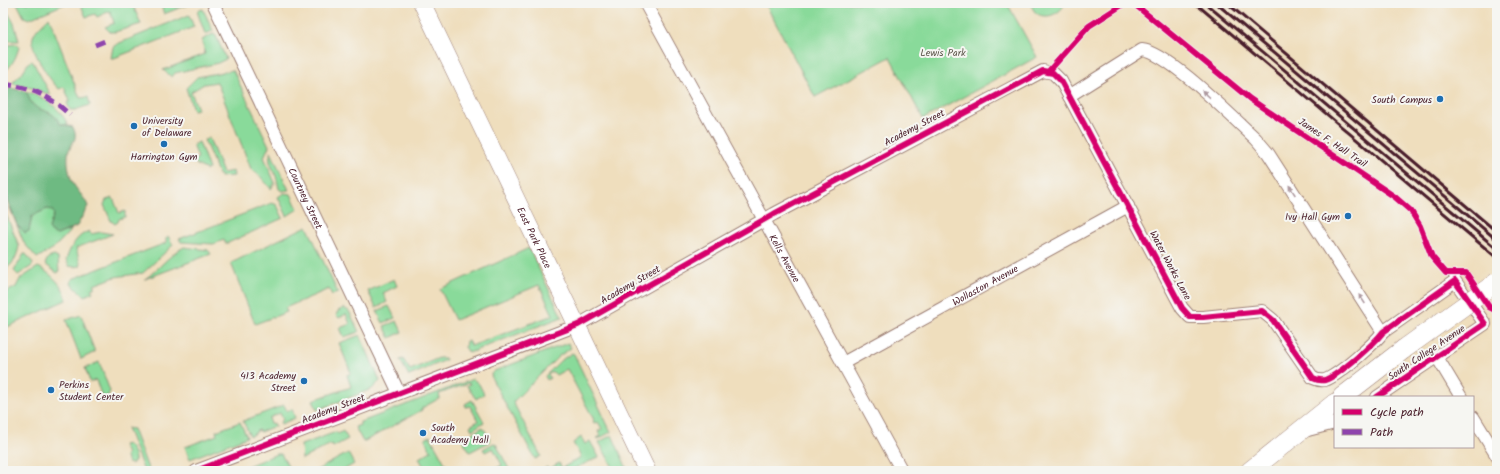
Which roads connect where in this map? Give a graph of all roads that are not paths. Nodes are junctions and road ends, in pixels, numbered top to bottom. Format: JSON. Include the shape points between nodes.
{"nodes":[{"id":1,"x":213,"y":3,"type":"edge"},
{"id":2,"x":422,"y":3,"type":"edge"},
{"id":3,"x":645,"y":3,"type":"edge"},
{"id":4,"x":1053,"y":73,"type":"joint"},
{"id":5,"x":1069,"y":96,"type":"junction"},
{"id":6,"x":1128,"y":206,"type":"junction"},
{"id":7,"x":764,"y":220,"type":"junction"},
{"id":8,"x":1497,"y":282,"type":"edge"},
{"id":9,"x":1485,"y":324,"type":"joint"},
{"id":10,"x":578,"y":325,"type":"junction"},
{"id":11,"x":1383,"y":332,"type":"junction"},
{"id":12,"x":1437,"y":357,"type":"junction"},
{"id":13,"x":843,"y":363,"type":"junction"},
{"id":14,"x":400,"y":393,"type":"junction"},
{"id":15,"x":1343,"y":396,"type":"edge"},
{"id":16,"x":1378,"y":396,"type":"edge"},
{"id":17,"x":1460,"y":396,"type":"edge"},
{"id":18,"x":1334,"y":404,"type":"edge"},
{"id":19,"x":1474,"y":419,"type":"edge"},
{"id":20,"x":1334,"y":423,"type":"edge"},
{"id":21,"x":1297,"y":433,"type":"junction"},
{"id":22,"x":1497,"y":456,"type":"edge"},
{"id":23,"x":196,"y":471,"type":"edge"},
{"id":24,"x":647,"y":471,"type":"edge"},
{"id":25,"x":902,"y":471,"type":"edge"},
{"id":26,"x":1250,"y":471,"type":"edge"}],
"edges":[{"from":1,"to":14,"type":"street","name":"Courtney Street"},
{"from":2,"to":10,"type":"street","name":"East Park Place"},
{"from":3,"to":7,"type":"street","name":"Kells Avenue"},
{"from":4,"to":5,"type":"street","name":"Water Works Lane"},
{"from":4,"to":7,"type":"street","name":"Academy Street","via":[[1043,71],[1034,74]]},
{"from":5,"to":6,"type":"street","name":"Water Works Lane"},
{"from":11,"to":5,"type":"street","one_way":true,"via":[[1268,153],[1256,138],[1170,62],[1150,50],[1142,50]]},
{"from":6,"to":11,"type":"street","name":"Water Works Lane","via":[[1182,308],[1190,316],[1203,318],[1262,311],[1273,320],[1313,378],[1317,380],[1330,377],[1376,342]]},
{"from":6,"to":13,"type":"street","name":"Wollaston Avenue"},
{"from":7,"to":10,"type":"street","name":"Academy Street"},
{"from":7,"to":13,"type":"street","name":"Kells Avenue"},
{"from":8,"to":15,"type":"main road","name":"South College Avenue","bridge":true},
{"from":9,"to":11,"type":"street","name":"Water Works Lane","via":[[1455,281]]},
{"from":9,"to":12,"type":"street","name":"South College Avenue"},
{"from":10,"to":14,"type":"street","name":"Academy Street"},
{"from":10,"to":24,"type":"street","name":"East Park Place"},
{"from":12,"to":16,"type":"street","name":"South College Avenue"},
{"from":12,"to":17,"type":"street"},
{"from":13,"to":25,"type":"street","name":"Kells Avenue"},
{"from":14,"to":23,"type":"street","name":"Academy Street"},
{"from":18,"to":21,"type":"main road"},
{"from":19,"to":22,"type":"street"},
{"from":20,"to":21,"type":"street"},
{"from":21,"to":26,"type":"main road"}]}
